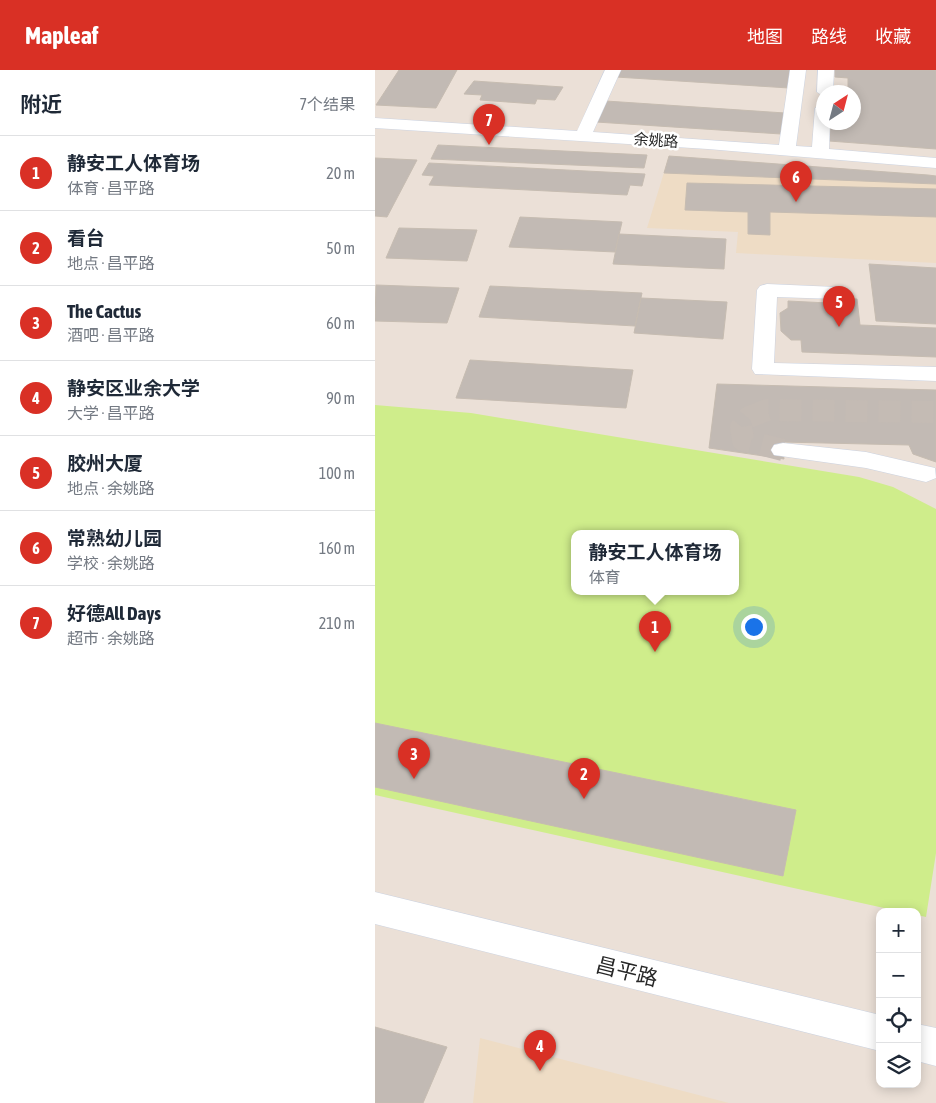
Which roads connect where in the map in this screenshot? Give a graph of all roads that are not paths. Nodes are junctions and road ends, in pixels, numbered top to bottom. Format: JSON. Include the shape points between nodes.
{"nodes":[{"id":1,"x":613,"y":70,"type":"edge"},
{"id":2,"x":798,"y":70,"type":"edge"},
{"id":3,"x":827,"y":70,"type":"edge"},
{"id":4,"x":826,"y":85,"type":"edge"},
{"id":5,"x":375,"y":123,"type":"edge"},
{"id":6,"x":822,"y":130,"type":"edge"},
{"id":7,"x":583,"y":135,"type":"junction"},
{"id":8,"x":787,"y":150,"type":"junction"},
{"id":9,"x":820,"y":153,"type":"junction"},
{"id":10,"x":936,"y":163,"type":"edge"},
{"id":11,"x":836,"y":293,"type":"dead end"},
{"id":12,"x":936,"y":374,"type":"edge"},
{"id":13,"x":783,"y":450,"type":"tunnel mouth"},
{"id":14,"x":927,"y":474,"type":"dead end"},
{"id":15,"x":375,"y":908,"type":"edge"},
{"id":16,"x":876,"y":1032,"type":"edge"},
{"id":17,"x":921,"y":1043,"type":"edge"},
{"id":18,"x":936,"y":1047,"type":"edge"}],
"edges":[{"from":1,"to":7,"type":"street"},
{"from":2,"to":8,"type":"street"},
{"from":3,"to":4,"type":"street"},
{"from":5,"to":7,"type":"street","name":"余姚路"},
{"from":6,"to":9,"type":"street"},
{"from":7,"to":8,"type":"street","name":"余姚路"},
{"from":8,"to":9,"type":"street","name":"余姚路"},
{"from":9,"to":10,"type":"street","name":"余姚路"},
{"from":11,"to":12,"type":"street","via":[[767,290],[763,368]]},
{"from":13,"to":14,"type":"street","via":[[866,460]]},
{"from":15,"to":16,"type":"street","name":"昌平路"},
{"from":17,"to":18,"type":"street"}]}
